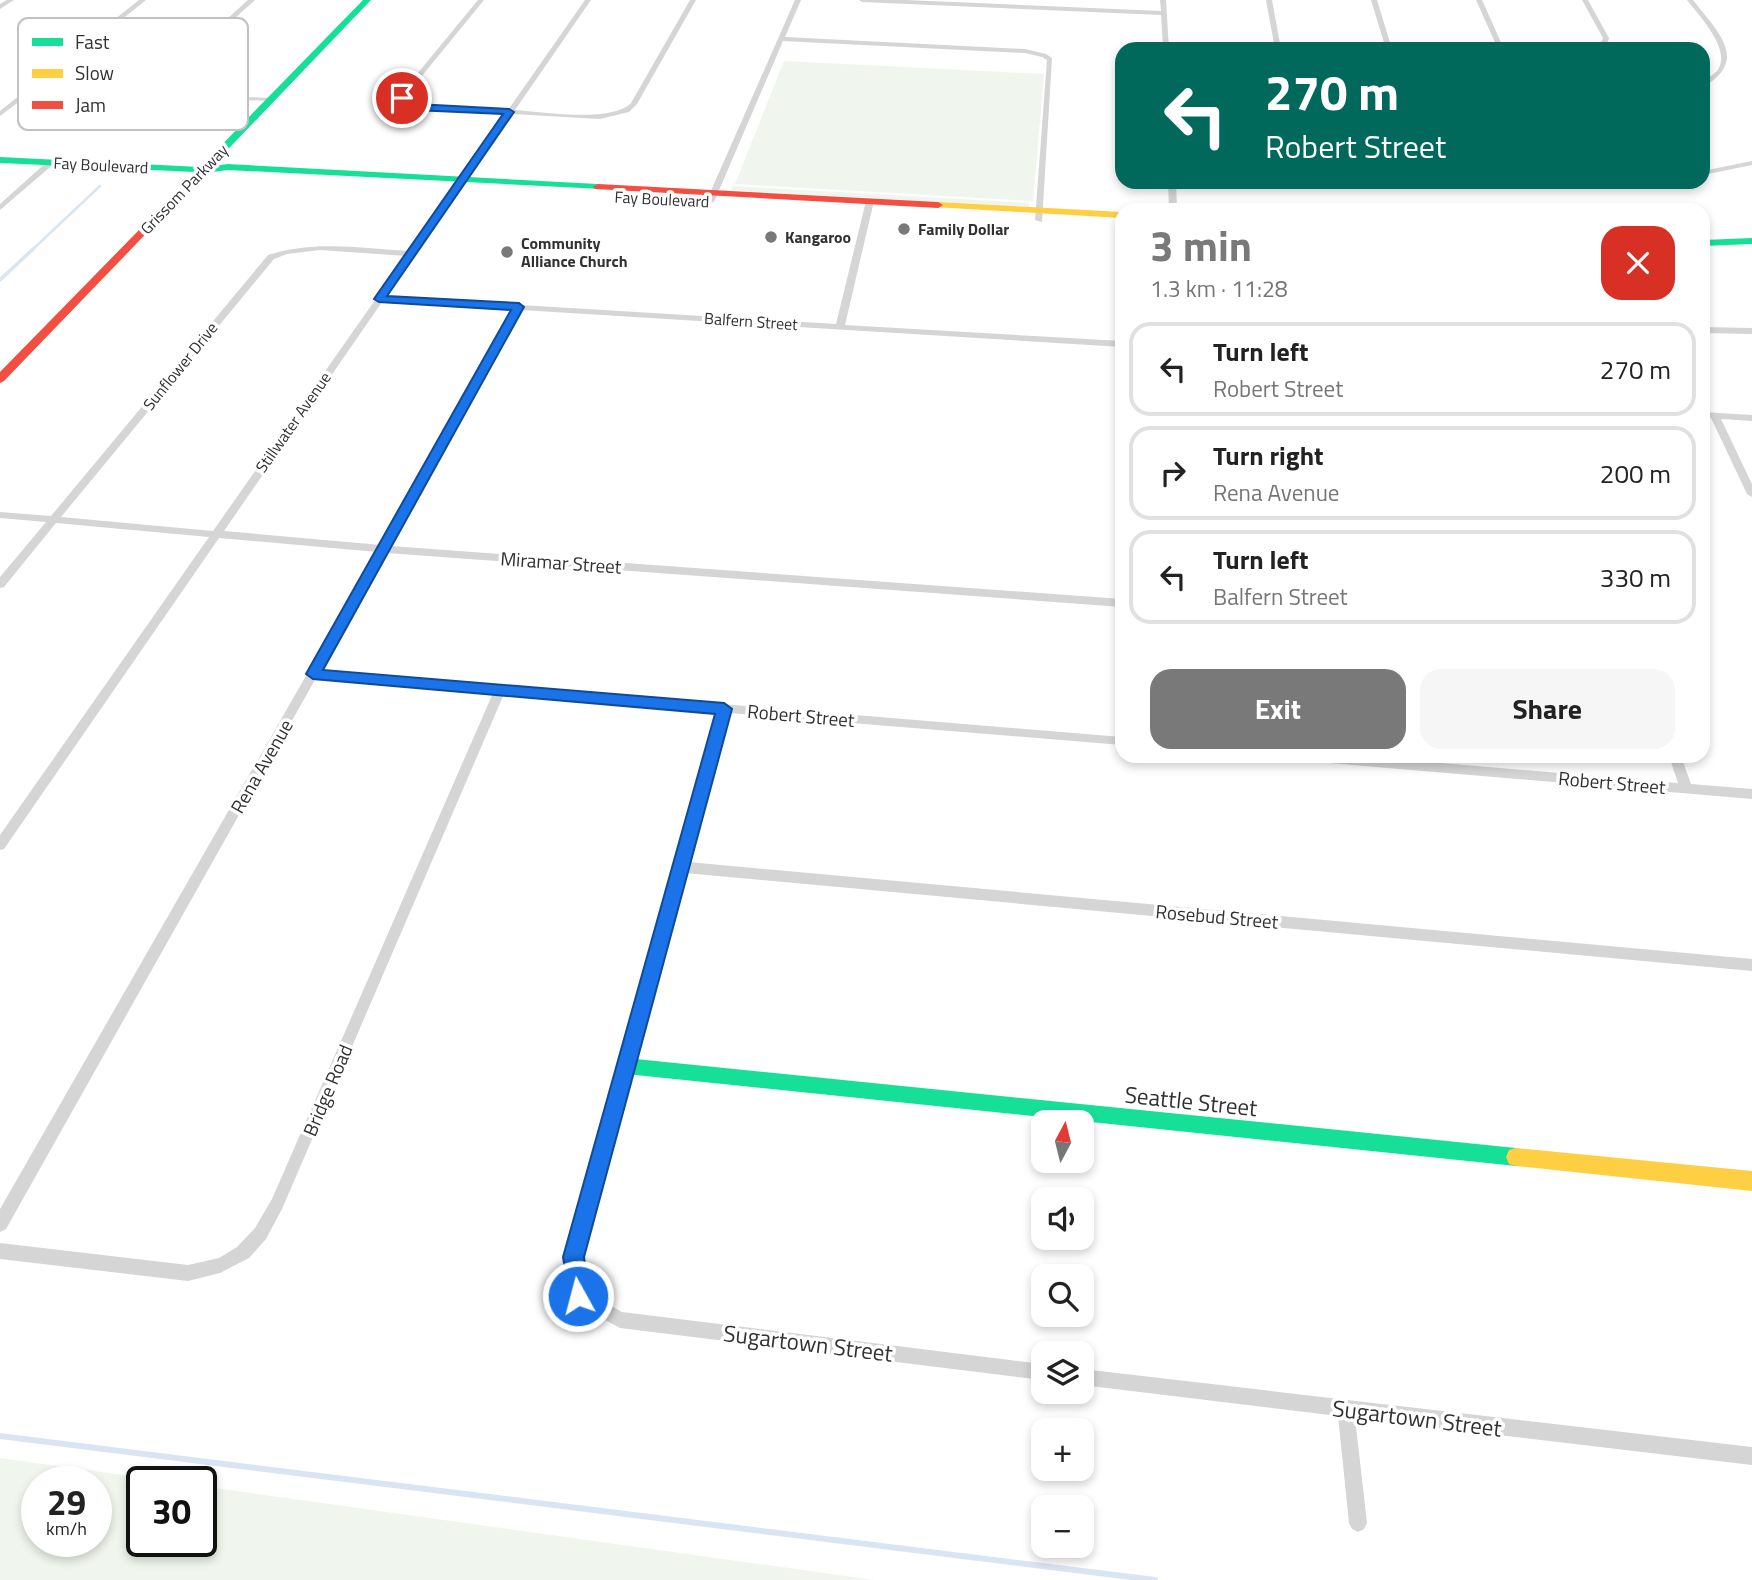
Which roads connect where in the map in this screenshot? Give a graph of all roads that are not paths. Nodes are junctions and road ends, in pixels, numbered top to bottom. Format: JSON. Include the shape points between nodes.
{"nodes":[{"id":1,"x":10,"y":0,"type":"edge"},
{"id":2,"x":143,"y":0,"type":"edge"},
{"id":3,"x":252,"y":0,"type":"edge"},
{"id":4,"x":366,"y":0,"type":"edge"},
{"id":5,"x":481,"y":0,"type":"edge"},
{"id":6,"x":588,"y":0,"type":"edge"},
{"id":7,"x":693,"y":0,"type":"edge"},
{"id":8,"x":798,"y":0,"type":"edge"},
{"id":9,"x":862,"y":0,"type":"edge"},
{"id":10,"x":1163,"y":0,"type":"edge"},
{"id":11,"x":1269,"y":0,"type":"edge"},
{"id":12,"x":1374,"y":0,"type":"edge"},
{"id":13,"x":1479,"y":0,"type":"edge"},
{"id":14,"x":1584,"y":0,"type":"edge"},
{"id":15,"x":1690,"y":0,"type":"edge"},
{"id":16,"x":0,"y":7,"type":"edge"},
{"id":17,"x":1163,"y":13,"type":"junction"},
{"id":18,"x":120,"y":18,"type":"edge"},
{"id":19,"x":232,"y":18,"type":"edge"},
{"id":20,"x":782,"y":39,"type":"junction"},
{"id":21,"x":1165,"y":42,"type":"edge"},
{"id":22,"x":1277,"y":42,"type":"edge"},
{"id":23,"x":1387,"y":42,"type":"edge"},
{"id":24,"x":1498,"y":42,"type":"edge"},
{"id":25,"x":1605,"y":42,"type":"edge"},
{"id":26,"x":1710,"y":79,"type":"edge"},
{"id":27,"x":18,"y":99,"type":"edge"},
{"id":28,"x":248,"y":99,"type":"edge"},
{"id":29,"x":270,"y":100,"type":"junction"},
{"id":30,"x":509,"y":112,"type":"junction"},
{"id":31,"x":0,"y":114,"type":"edge"},
{"id":32,"x":248,"y":123,"type":"edge"},
{"id":33,"x":241,"y":130,"type":"edge"},
{"id":34,"x":0,"y":160,"type":"edge"},
{"id":35,"x":52,"y":162,"type":"junction"},
{"id":36,"x":1752,"y":163,"type":"edge"},
{"id":37,"x":203,"y":170,"type":"junction"},
{"id":38,"x":1710,"y":172,"type":"edge"},
{"id":39,"x":460,"y":184,"type":"junction"},
{"id":40,"x":712,"y":197,"type":"junction"},
{"id":41,"x":869,"y":206,"type":"junction"},
{"id":42,"x":0,"y":208,"type":"edge"},
{"id":43,"x":1039,"y":215,"type":"junction"},
{"id":44,"x":1115,"y":215,"type":"edge"},
{"id":45,"x":1115,"y":224,"type":"edge"},
{"id":46,"x":1752,"y":241,"type":"edge"},
{"id":47,"x":1710,"y":243,"type":"edge"},
{"id":48,"x":1752,"y":252,"type":"edge"},
{"id":49,"x":1710,"y":253,"type":"edge"},
{"id":50,"x":410,"y":254,"type":"junction"},
{"id":51,"x":379,"y":299,"type":"junction"},
{"id":52,"x":519,"y":307,"type":"junction"},
{"id":53,"x":840,"y":326,"type":"junction"},
{"id":54,"x":1710,"y":330,"type":"edge"},
{"id":55,"x":1752,"y":331,"type":"edge"},
{"id":56,"x":1115,"y":344,"type":"edge"},
{"id":57,"x":0,"y":379,"type":"edge"},
{"id":58,"x":1710,"y":415,"type":"edge"},
{"id":59,"x":1752,"y":418,"type":"edge"},
{"id":60,"x":1710,"y":419,"type":"edge"},
{"id":61,"x":1752,"y":494,"type":"edge"},
{"id":62,"x":0,"y":514,"type":"edge"},
{"id":63,"x":53,"y":520,"type":"junction"},
{"id":64,"x":215,"y":535,"type":"junction"},
{"id":65,"x":384,"y":549,"type":"junction"},
{"id":66,"x":0,"y":584,"type":"edge"},
{"id":67,"x":1115,"y":602,"type":"edge"},
{"id":68,"x":313,"y":674,"type":"junction"},
{"id":69,"x":500,"y":691,"type":"junction"},
{"id":70,"x":724,"y":709,"type":"junction"},
{"id":71,"x":1115,"y":740,"type":"edge"},
{"id":72,"x":1390,"y":763,"type":"edge"},
{"id":73,"x":1472,"y":763,"type":"edge"},
{"id":74,"x":1677,"y":763,"type":"edge"},
{"id":75,"x":1474,"y":770,"type":"junction"},
{"id":76,"x":1686,"y":789,"type":"junction"},
{"id":77,"x":1752,"y":794,"type":"edge"},
{"id":78,"x":0,"y":845,"type":"edge"},
{"id":79,"x":682,"y":867,"type":"junction"},
{"id":80,"x":1752,"y":965,"type":"edge"},
{"id":81,"x":626,"y":1066,"type":"junction"},
{"id":82,"x":1752,"y":1181,"type":"edge"},
{"id":83,"x":0,"y":1224,"type":"edge"},
{"id":84,"x":0,"y":1251,"type":"edge"},
{"id":85,"x":1031,"y":1371,"type":"edge"},
{"id":86,"x":1094,"y":1378,"type":"edge"},
{"id":87,"x":1346,"y":1409,"type":"junction"},
{"id":88,"x":1752,"y":1457,"type":"edge"},
{"id":89,"x":1358,"y":1523,"type":"dead end"}],
"edges":[{"from":1,"to":16,"type":"street"},
{"from":2,"to":18,"type":"street"},
{"from":3,"to":19,"type":"street"},
{"from":4,"to":29,"type":"main road","name":"Grissom Parkway"},
{"from":5,"to":30,"type":"street","via":[[402,98],[414,107]]},
{"from":6,"to":30,"type":"street","name":"Stillwater Avenue"},
{"from":7,"to":30,"type":"street","via":[[627,111],[600,117]]},
{"from":8,"to":20,"type":"street"},
{"from":9,"to":17,"type":"street"},
{"from":10,"to":17,"type":"street"},
{"from":11,"to":22,"type":"street"},
{"from":12,"to":23,"type":"street"},
{"from":13,"to":24,"type":"street"},
{"from":14,"to":25,"type":"street"},
{"from":15,"to":26,"type":"street","via":[[1723,47],[1721,70]]},
{"from":17,"to":21,"type":"street"},
{"from":20,"to":40,"type":"street"},
{"from":20,"to":43,"type":"street","via":[[1044,55],[1051,64]]},
{"from":27,"to":31,"type":"street"},
{"from":28,"to":29,"type":"street"},
{"from":29,"to":32,"type":"main road","name":"Grissom Parkway"},
{"from":30,"to":39,"type":"street","name":"Stillwater Avenue"},
{"from":33,"to":37,"type":"main road","name":"Grissom Parkway"},
{"from":34,"to":35,"type":"main road","name":"Fay Boulevard"},
{"from":35,"to":37,"type":"main road","name":"Fay Boulevard"},
{"from":35,"to":42,"type":"street"},
{"from":36,"to":38,"type":"street"},
{"from":37,"to":39,"type":"main road","name":"Fay Boulevard"},
{"from":37,"to":57,"type":"main road","name":"Grissom Parkway"},
{"from":39,"to":40,"type":"main road","name":"Fay Boulevard"},
{"from":39,"to":50,"type":"street","name":"Stillwater Avenue"},
{"from":40,"to":41,"type":"main road","name":"Fay Boulevard"},
{"from":41,"to":43,"type":"main road","name":"Fay Boulevard"},
{"from":41,"to":53,"type":"street"},
{"from":43,"to":44,"type":"main road","name":"Fay Boulevard"},
{"from":43,"to":45,"type":"main road","name":"Fay Boulevard"},
{"from":46,"to":47,"type":"main road"},
{"from":48,"to":49,"type":"main road"},
{"from":50,"to":51,"type":"street","name":"Stillwater Avenue"},
{"from":50,"to":63,"type":"street","name":"Sunflower Drive","via":[[308,248],[271,257]]},
{"from":51,"to":52,"type":"street","name":"Balfern Street"},
{"from":51,"to":64,"type":"street","name":"Stillwater Avenue"},
{"from":52,"to":53,"type":"street","name":"Balfern Street"},
{"from":52,"to":65,"type":"street","name":"Rena Avenue"},
{"from":53,"to":56,"type":"street","name":"Balfern Street"},
{"from":54,"to":55,"type":"street"},
{"from":58,"to":59,"type":"street"},
{"from":60,"to":61,"type":"street"},
{"from":62,"to":63,"type":"street","name":"Miramar Street"},
{"from":63,"to":64,"type":"street","name":"Miramar Street"},
{"from":63,"to":66,"type":"street","name":"Sunflower Drive"},
{"from":64,"to":65,"type":"street","name":"Miramar Street"},
{"from":64,"to":78,"type":"street","name":"Stillwater Avenue"},
{"from":65,"to":67,"type":"street","name":"Miramar Street"},
{"from":65,"to":68,"type":"street","name":"Rena Avenue"},
{"from":68,"to":69,"type":"street","name":"Robert Street"},
{"from":68,"to":83,"type":"street","name":"Rena Avenue"},
{"from":69,"to":70,"type":"street","name":"Robert Street"},
{"from":69,"to":84,"type":"street","name":"Bridge Road","via":[[262,1233],[240,1256],[218,1268],[188,1273]]},
{"from":70,"to":71,"type":"street","name":"Robert Street"},
{"from":70,"to":79,"type":"street"},
{"from":72,"to":75,"type":"street","name":"Robert Street"},
{"from":73,"to":75,"type":"street"},
{"from":74,"to":76,"type":"street"},
{"from":75,"to":76,"type":"street","name":"Robert Street"},
{"from":76,"to":77,"type":"street","name":"Robert Street"},
{"from":79,"to":80,"type":"street","name":"Rosebud Street"},
{"from":79,"to":81,"type":"street"},
{"from":81,"to":82,"type":"main road","name":"Seattle Street"},
{"from":81,"to":85,"type":"street","name":"Sugartown Street","via":[[573,1257],[578,1296],[620,1320]]},
{"from":86,"to":87,"type":"street","name":"Sugartown Street"},
{"from":87,"to":88,"type":"street","name":"Sugartown Street"},
{"from":87,"to":89,"type":"street"}]}
